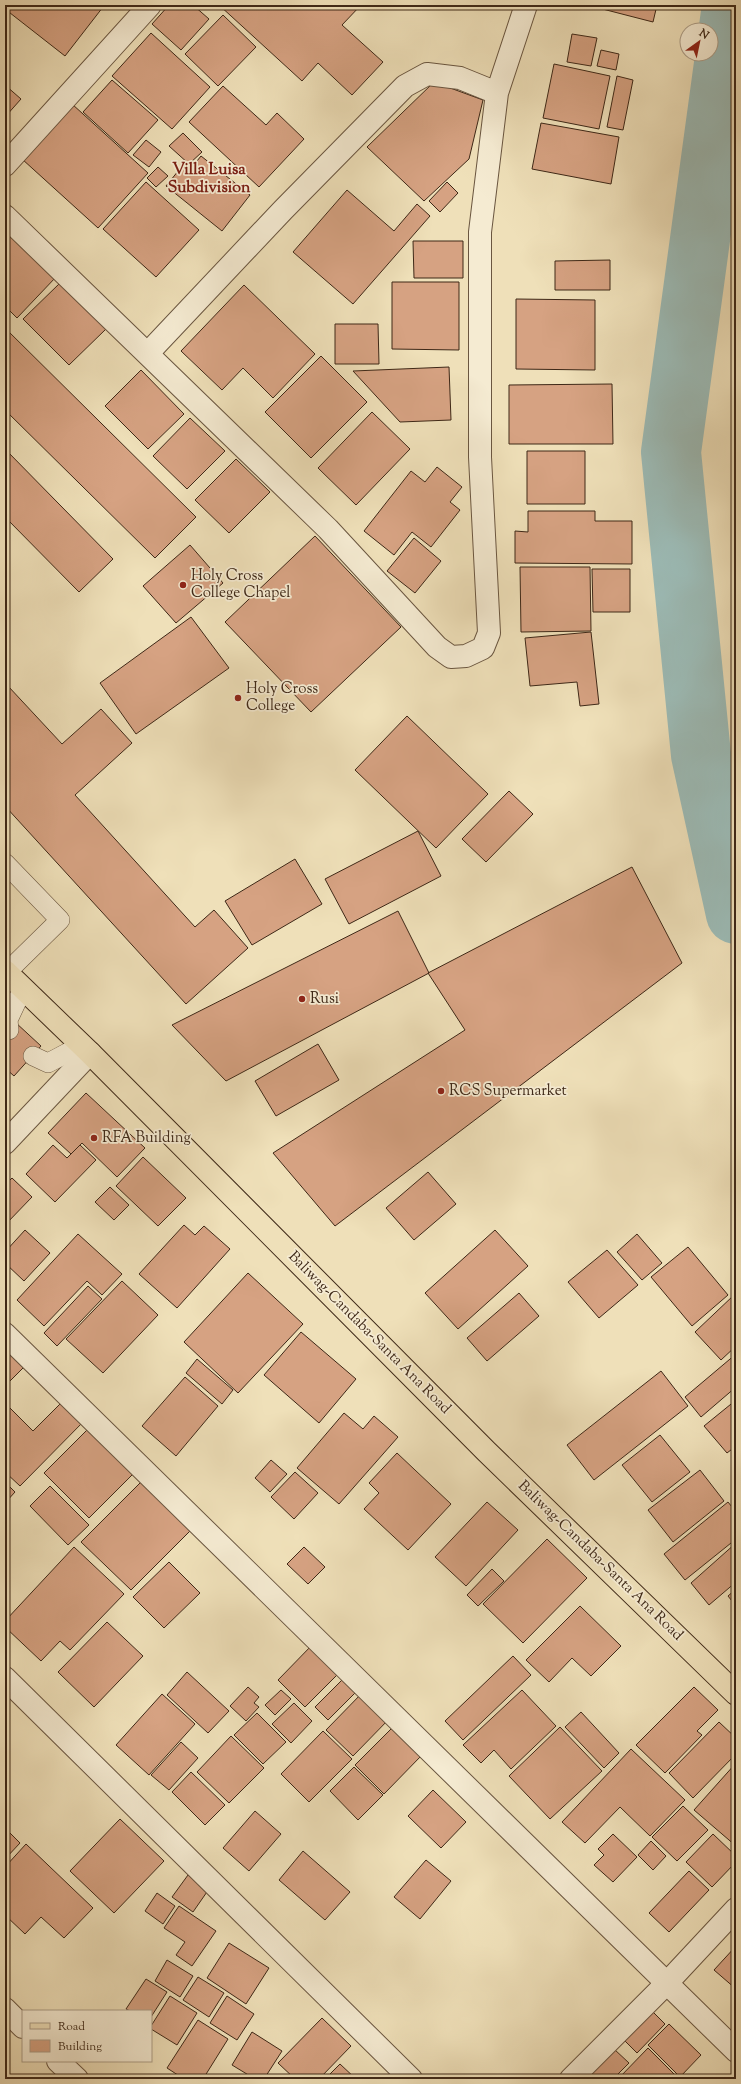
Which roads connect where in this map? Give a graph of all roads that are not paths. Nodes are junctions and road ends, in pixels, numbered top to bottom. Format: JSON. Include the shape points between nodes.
{"nodes":[{"id":1,"x":150,"y":5,"type":"edge"},
{"id":2,"x":526,"y":5,"type":"edge"},
{"id":3,"x":497,"y":93,"type":"junction"},
{"id":4,"x":5,"y":165,"type":"edge"},
{"id":5,"x":5,"y":216,"type":"edge"},
{"id":6,"x":148,"y":353,"type":"junction"},
{"id":7,"x":5,"y":863,"type":"edge"},
{"id":8,"x":6,"y":972,"type":"edge"},
{"id":9,"x":23,"y":988,"type":"junction"},
{"id":10,"x":9,"y":1030,"type":"dead end"},
{"id":11,"x":86,"y":1049,"type":"junction"},
{"id":12,"x":64,"y":1082,"type":"junction"},
{"id":13,"x":5,"y":1143,"type":"edge"},
{"id":14,"x":5,"y":1334,"type":"edge"},
{"id":15,"x":5,"y":1678,"type":"edge"},
{"id":16,"x":736,"y":1694,"type":"edge"},
{"id":17,"x":736,"y":1909,"type":"edge"},
{"id":18,"x":666,"y":1984,"type":"junction"},
{"id":19,"x":5,"y":2009,"type":"edge"},
{"id":20,"x":22,"y":2026,"type":"edge"},
{"id":21,"x":736,"y":2051,"type":"edge"},
{"id":22,"x":59,"y":2062,"type":"edge"},
{"id":23,"x":77,"y":2079,"type":"edge"},
{"id":24,"x":411,"y":2079,"type":"edge"},
{"id":25,"x":571,"y":2079,"type":"edge"}],
"edges":[{"from":1,"to":4,"type":"street"},
{"from":2,"to":3,"type":"street"},
{"from":3,"to":6,"type":"street","via":[[460,78],[427,74],[405,86]]},
{"from":3,"to":6,"type":"street","via":[[480,232],[480,457],[489,616],[489,634],[483,648],[466,656],[451,657],[437,647],[328,528]]},
{"from":5,"to":6,"type":"street"},
{"from":7,"to":8,"type":"lane","via":[[60,920]]},
{"from":8,"to":9,"type":"main road","name":"Baliwag-Candaba-Santa Ana Road"},
{"from":9,"to":10,"type":"lane","via":[[8,1020]]},
{"from":9,"to":11,"type":"main road","name":"Baliwag-Candaba-Santa Ana Road"},
{"from":11,"to":12,"type":"street"},
{"from":11,"to":12,"type":"lane","via":[[41,1059]]},
{"from":11,"to":16,"type":"main road","name":"Baliwag-Candaba-Santa Ana Road","via":[[487,1452]]},
{"from":12,"to":13,"type":"street"},
{"from":14,"to":18,"type":"street"},
{"from":15,"to":24,"type":"street"},
{"from":17,"to":18,"type":"street"},
{"from":18,"to":21,"type":"street"},
{"from":18,"to":25,"type":"street"},
{"from":19,"to":20,"type":"street"},
{"from":22,"to":23,"type":"street"}]}
